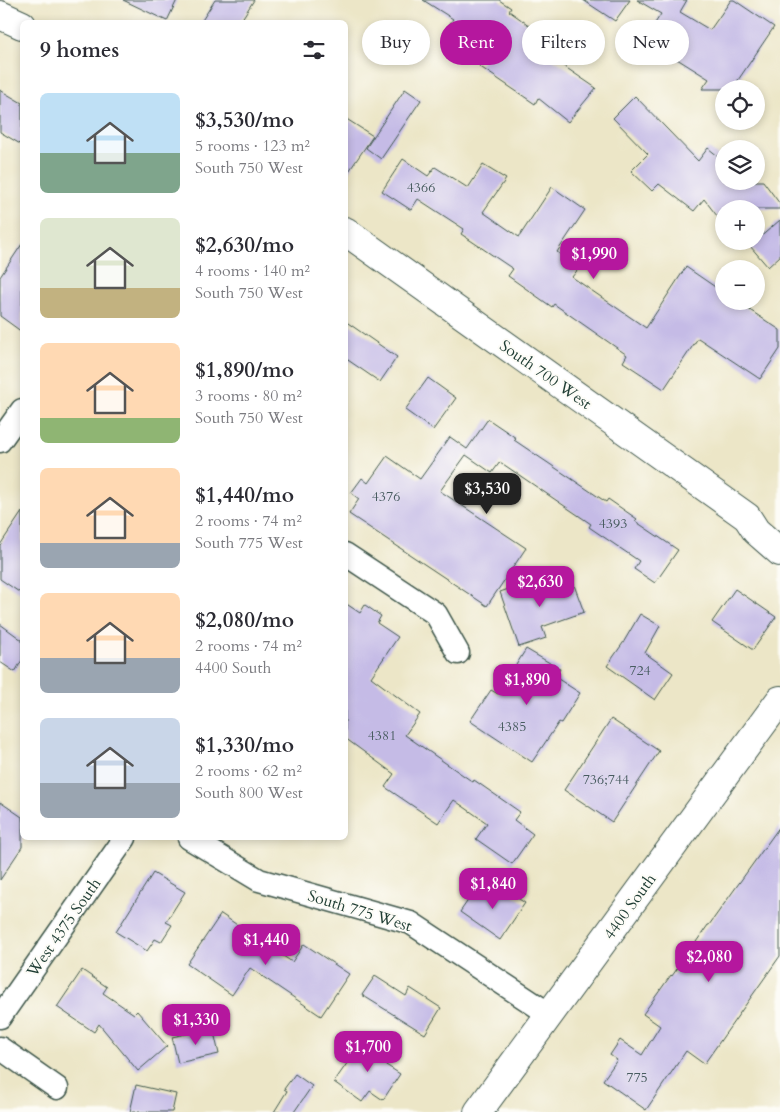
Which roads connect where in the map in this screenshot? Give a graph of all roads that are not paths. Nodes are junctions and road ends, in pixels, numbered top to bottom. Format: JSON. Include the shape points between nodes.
{"nodes":[{"id":1,"x":0,"y":15,"type":"edge"},
{"id":2,"x":20,"y":24,"type":"edge"},
{"id":3,"x":348,"y":233,"type":"edge"},
{"id":4,"x":20,"y":413,"type":"edge"},
{"id":5,"x":0,"y":441,"type":"edge"},
{"id":6,"x":747,"y":517,"type":"junction"},
{"id":7,"x":780,"y":526,"type":"edge"},
{"id":8,"x":780,"y":552,"type":"edge"},
{"id":9,"x":348,"y":556,"type":"edge"},
{"id":10,"x":458,"y":653,"type":"dead end"},
{"id":11,"x":780,"y":700,"type":"edge"},
{"id":12,"x":124,"y":840,"type":"edge"},
{"id":13,"x":192,"y":840,"type":"edge"},
{"id":14,"x":549,"y":1014,"type":"junction"},
{"id":15,"x":0,"y":1017,"type":"edge"},
{"id":16,"x":0,"y":1048,"type":"edge"},
{"id":17,"x":57,"y":1088,"type":"dead end"},
{"id":18,"x":478,"y":1112,"type":"edge"}],
"edges":[{"from":1,"to":2,"type":"street"},
{"from":3,"to":6,"type":"street","name":"South 700 West"},
{"from":4,"to":5,"type":"street"},
{"from":6,"to":7,"type":"street","name":"South 700 West","via":[[767,519]]},
{"from":6,"to":8,"type":"street","name":"South 700 West","via":[[756,531]]},
{"from":9,"to":10,"type":"street","via":[[436,614]]},
{"from":11,"to":14,"type":"street","name":"4400 South"},
{"from":12,"to":15,"type":"street","name":"West 4375 South"},
{"from":13,"to":14,"type":"street","name":"South 775 West","via":[[259,880],[412,923]]},
{"from":14,"to":18,"type":"street","name":"4400 South"},
{"from":16,"to":17,"type":"street"}]}
